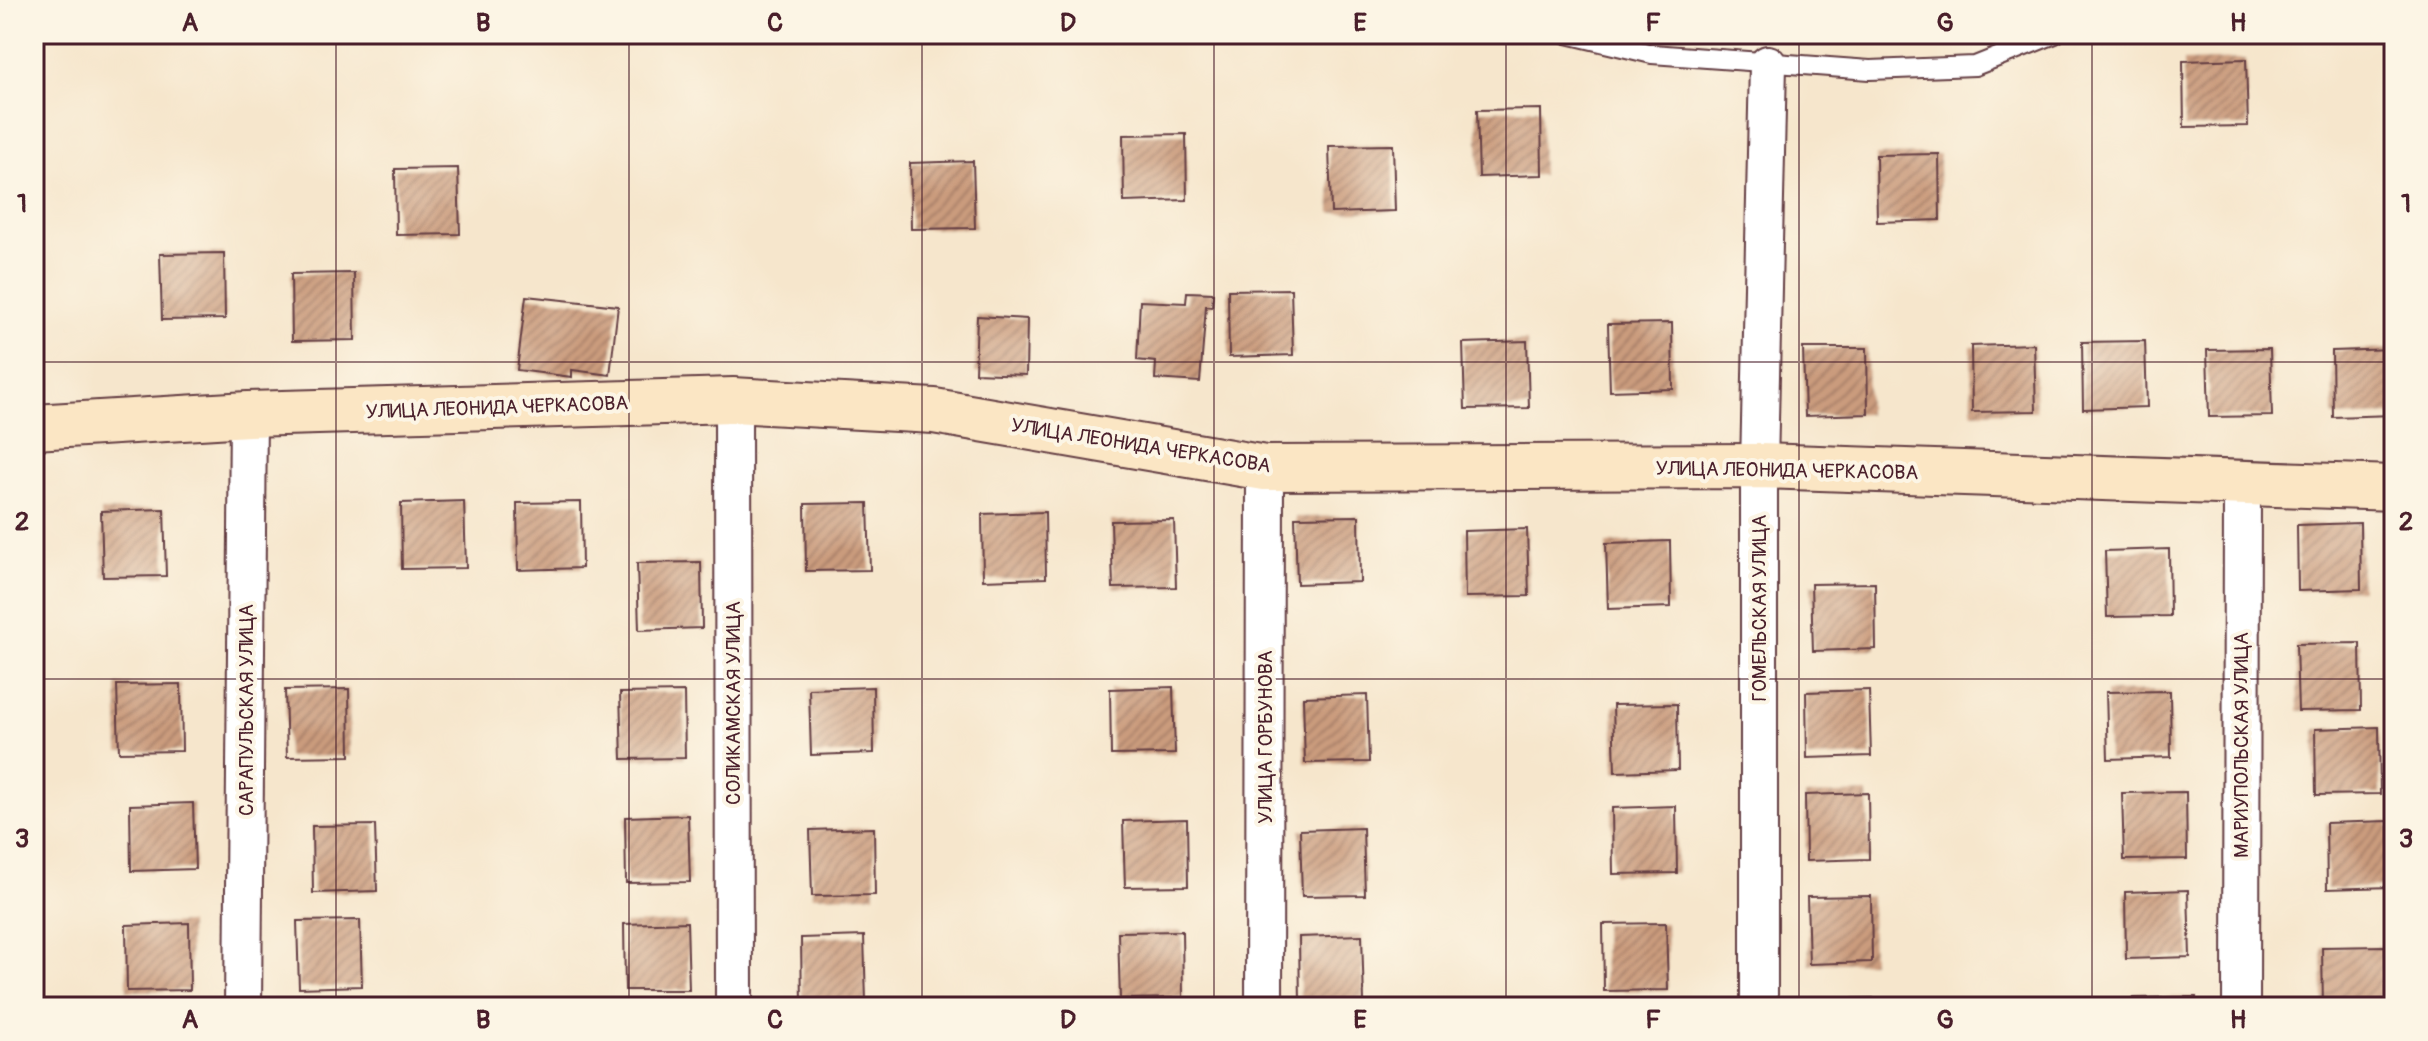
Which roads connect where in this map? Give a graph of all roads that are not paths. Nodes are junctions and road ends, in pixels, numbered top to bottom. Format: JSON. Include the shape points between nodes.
{"nodes":[{"id":1,"x":1567,"y":34,"type":"edge"},
{"id":2,"x":2055,"y":34,"type":"edge"},
{"id":3,"x":1768,"y":64,"type":"junction"},
{"id":4,"x":733,"y":400,"type":"junction"},
{"id":5,"x":248,"y":414,"type":"junction"},
{"id":6,"x":34,"y":427,"type":"edge"},
{"id":7,"x":1759,"y":466,"type":"junction"},
{"id":8,"x":1265,"y":468,"type":"junction"},
{"id":9,"x":2242,"y":484,"type":"junction"},
{"id":10,"x":2394,"y":488,"type":"edge"},
{"id":11,"x":243,"y":1007,"type":"edge"},
{"id":12,"x":734,"y":1007,"type":"edge"},
{"id":13,"x":1264,"y":1007,"type":"edge"},
{"id":14,"x":1759,"y":1007,"type":"edge"},
{"id":15,"x":2241,"y":1007,"type":"edge"}],
"edges":[{"from":1,"to":3,"type":"lane","via":[[1652,54]]},
{"from":2,"to":3,"type":"lane","via":[[1975,66],[1870,70]]},
{"from":3,"to":7,"type":"street","name":"ГОМЕЛЬСКАЯ УЛИЦА"},
{"from":4,"to":5,"type":"street","name":"УЛИЦА ЛЕОНИДА ЧЕРКАСОВА"},
{"from":4,"to":8,"type":"street","name":"УЛИЦА ЛЕОНИДА ЧЕРКАСОВА","via":[[934,411]]},
{"from":4,"to":12,"type":"street","name":"СОЛИКАМСКАЯ УЛИЦА"},
{"from":5,"to":6,"type":"street","name":"УЛИЦА ЛЕОНИДА ЧЕРКАСОВА"},
{"from":5,"to":11,"type":"street","name":"САРАПУЛЬСКАЯ УЛИЦА"},
{"from":7,"to":8,"type":"street","name":"УЛИЦА ЛЕОНИДА ЧЕРКАСОВА"},
{"from":7,"to":9,"type":"street","name":"УЛИЦА ЛЕОНИДА ЧЕРКАСОВА"},
{"from":7,"to":14,"type":"street","name":"ГОМЕЛЬСКАЯ УЛИЦА"},
{"from":8,"to":13,"type":"street","name":"УЛИЦА ГОРБУНОВА"},
{"from":9,"to":10,"type":"street","name":"УЛИЦА ЛЕОНИДА ЧЕРКАСОВА"},
{"from":9,"to":15,"type":"street","name":"МАРИУПОЛЬСКАЯ УЛИЦА"}]}
